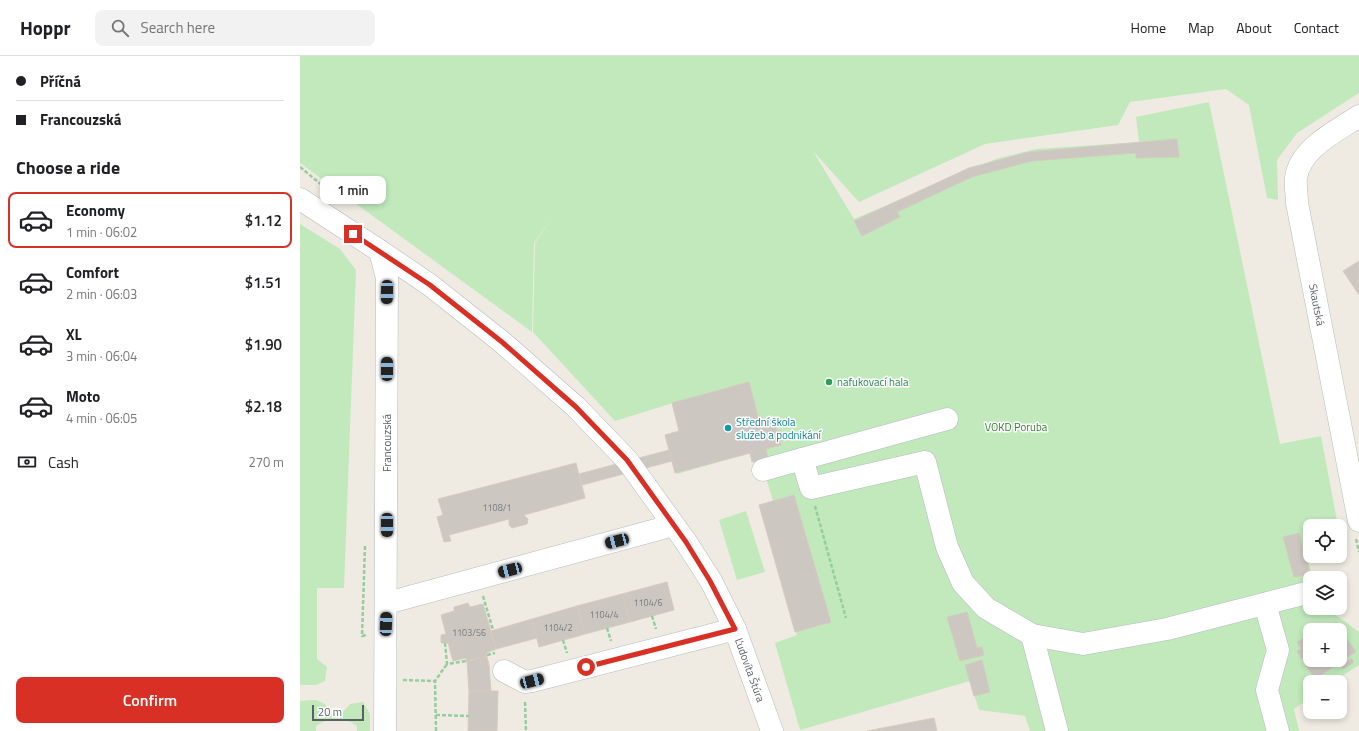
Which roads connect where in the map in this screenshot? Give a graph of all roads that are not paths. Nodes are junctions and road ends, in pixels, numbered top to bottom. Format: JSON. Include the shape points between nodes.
{"nodes":[{"id":1,"x":1359,"y":116,"type":"edge"},
{"id":2,"x":300,"y":199,"type":"edge"},
{"id":3,"x":380,"y":251,"type":"junction"},
{"id":4,"x":947,"y":419,"type":"dead end"},
{"id":5,"x":802,"y":458,"type":"junction"},
{"id":6,"x":763,"y":470,"type":"dead end"},
{"id":7,"x":668,"y":518,"type":"junction"},
{"id":8,"x":1359,"y":521,"type":"edge"},
{"id":9,"x":1303,"y":594,"type":"edge"},
{"id":10,"x":387,"y":603,"type":"junction"},
{"id":11,"x":1265,"y":604,"type":"junction"},
{"id":12,"x":735,"y":629,"type":"junction"},
{"id":13,"x":1032,"y":636,"type":"junction"},
{"id":14,"x":500,"y":662,"type":"road end"},
{"id":15,"x":385,"y":731,"type":"edge"},
{"id":16,"x":772,"y":731,"type":"edge"},
{"id":17,"x":1057,"y":731,"type":"edge"},
{"id":18,"x":1278,"y":731,"type":"edge"}],
"edges":[{"from":1,"to":8,"type":"street","name":"Skautská","via":[[1321,141],[1302,163],[1296,179],[1297,203]]},
{"from":2,"to":3,"type":"street"},
{"from":3,"to":7,"type":"street","name":"Ľudovíta Štúra","via":[[430,285],[502,342],[576,407],[627,460]]},
{"from":3,"to":10,"type":"street","name":"Francouzská","via":[[387,278]]},
{"from":4,"to":5,"type":"street"},
{"from":5,"to":6,"type":"street"},
{"from":5,"to":13,"type":"street","via":[[810,488],[925,462],[948,547],[963,583],[986,608]]},
{"from":7,"to":10,"type":"street","via":[[663,528]]},
{"from":7,"to":12,"type":"street","name":"Ľudovíta Štúra","via":[[710,581]]},
{"from":9,"to":11,"type":"street"},
{"from":10,"to":15,"type":"street","name":"Francouzská"},
{"from":11,"to":13,"type":"street","via":[[1167,629],[1083,644]]},
{"from":11,"to":18,"type":"street","via":[[1278,650],[1267,690]]},
{"from":12,"to":14,"type":"street","via":[[525,682]]},
{"from":12,"to":16,"type":"street","name":"Ľudovíta Štúra"},
{"from":13,"to":17,"type":"street"}]}
